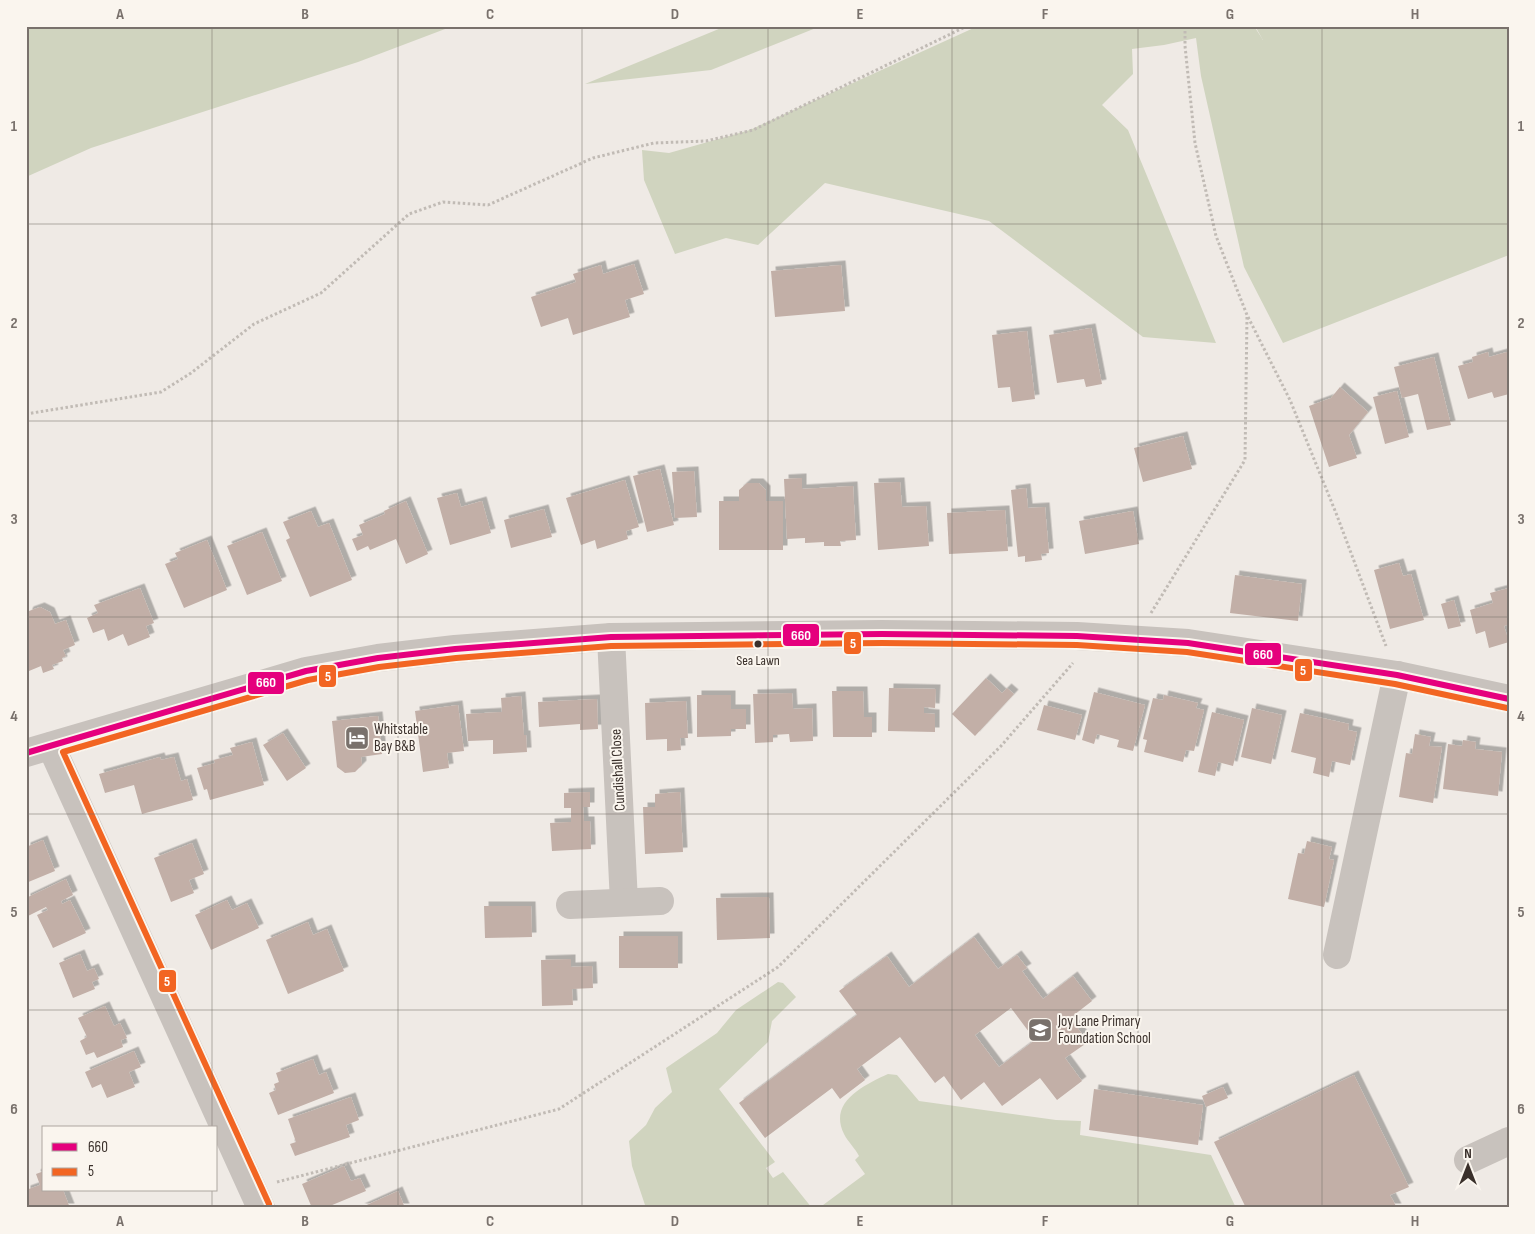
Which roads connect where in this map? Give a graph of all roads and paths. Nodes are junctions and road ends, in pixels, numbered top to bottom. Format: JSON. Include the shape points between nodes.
{"nodes":[{"id":1,"x":967,"y":26,"type":"edge"},
{"id":2,"x":1185,"y":26,"type":"edge"},
{"id":3,"x":1247,"y":315,"type":"junction"},
{"id":4,"x":26,"y":414,"type":"edge"},
{"id":5,"x":611,"y":637,"type":"junction"},
{"id":6,"x":1095,"y":638,"type":"junction"},
{"id":7,"x":1134,"y":640,"type":"junction"},
{"id":8,"x":1397,"y":675,"type":"junction"},
{"id":9,"x":1509,"y":699,"type":"edge"},
{"id":10,"x":39,"y":749,"type":"edge"},
{"id":11,"x":660,"y":901,"type":"dead end"},
{"id":12,"x":624,"y":902,"type":"junction"},
{"id":13,"x":570,"y":905,"type":"dead end"},
{"id":14,"x":1337,"y":955,"type":"dead end"},
{"id":15,"x":217,"y":1126,"type":"edge"},
{"id":16,"x":218,"y":1127,"type":"edge"},
{"id":17,"x":1509,"y":1141,"type":"edge"},
{"id":18,"x":1468,"y":1160,"type":"dead end"},
{"id":19,"x":253,"y":1201,"type":"edge"}],
"edges":[{"from":1,"to":4,"type":"path","via":[[752,130],[706,141],[654,143],[593,158],[488,205],[443,202],[409,214],[321,293],[254,324],[161,392]]},
{"from":2,"to":3,"type":"path","via":[[1194,143],[1216,236]]},
{"from":3,"to":7,"type":"path","via":[[1245,460]]},
{"from":3,"to":8,"type":"path","via":[[1290,400]]},
{"from":5,"to":6,"type":"street","via":[[882,634]]},
{"from":5,"to":10,"type":"street","via":[[455,649],[306,671]]},
{"from":5,"to":12,"type":"street","name":"Cundishall Close"},
{"from":6,"to":7,"type":"street"},
{"from":6,"to":19,"type":"path","via":[[1001,746],[778,967],[559,1109]]},
{"from":7,"to":8,"type":"street","via":[[1188,643]]},
{"from":8,"to":9,"type":"street"},
{"from":8,"to":14,"type":"street"},
{"from":10,"to":15,"type":"street"},
{"from":11,"to":12,"type":"street"},
{"from":12,"to":13,"type":"street"},
{"from":16,"to":19,"type":"street"},
{"from":17,"to":18,"type":"street"}]}
